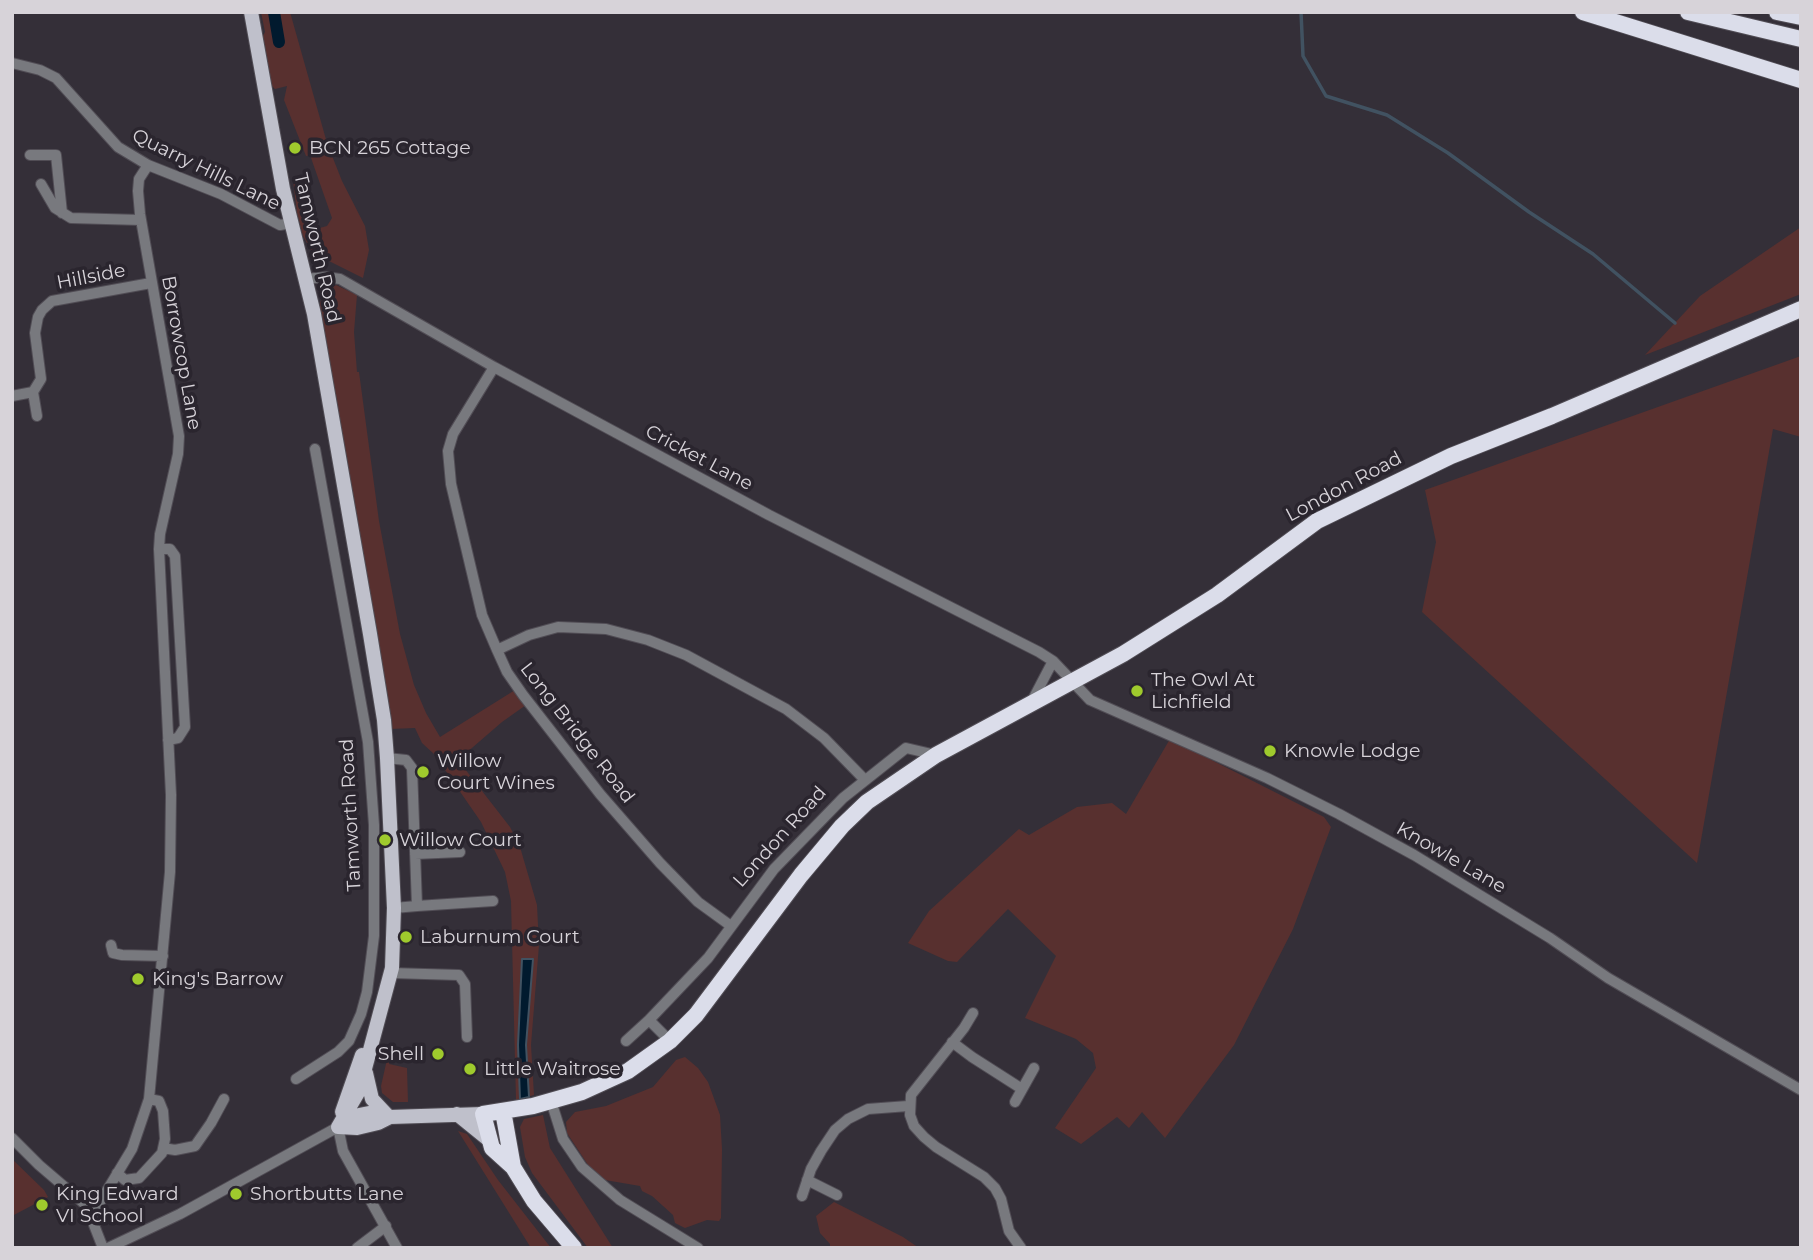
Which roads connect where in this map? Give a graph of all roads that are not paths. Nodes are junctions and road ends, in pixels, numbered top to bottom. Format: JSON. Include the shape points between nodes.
{"nodes":[{"id":1,"x":251,"y":12,"type":"edge"},
{"id":2,"x":1583,"y":12,"type":"edge"},
{"id":3,"x":1688,"y":12,"type":"edge"},
{"id":4,"x":1777,"y":12,"type":"edge"},
{"id":5,"x":1801,"y":18,"type":"edge"},
{"id":6,"x":1801,"y":39,"type":"edge"},
{"id":7,"x":12,"y":63,"type":"edge"},
{"id":8,"x":1801,"y":80,"type":"edge"},
{"id":9,"x":30,"y":155,"type":"dead end"},
{"id":10,"x":148,"y":165,"type":"junction"},
{"id":11,"x":41,"y":184,"type":"dead end"},
{"id":12,"x":62,"y":213,"type":"junction"},
{"id":13,"x":141,"y":220,"type":"junction"},
{"id":14,"x":291,"y":223,"type":"junction"},
{"id":15,"x":305,"y":279,"type":"junction"},
{"id":16,"x":151,"y":283,"type":"junction"},
{"id":17,"x":1801,"y":309,"type":"edge"},
{"id":18,"x":494,"y":367,"type":"junction"},
{"id":19,"x":33,"y":392,"type":"junction"},
{"id":20,"x":12,"y":396,"type":"edge"},
{"id":21,"x":37,"y":416,"type":"dead end"},
{"id":22,"x":315,"y":449,"type":"dead end"},
{"id":23,"x":344,"y":492,"type":"junction"},
{"id":24,"x":324,"y":497,"type":"junction"},
{"id":25,"x":159,"y":549,"type":"junction"},
{"id":26,"x":497,"y":650,"type":"junction"},
{"id":27,"x":1053,"y":661,"type":"junction"},
{"id":28,"x":1071,"y":682,"type":"junction"},
{"id":29,"x":1031,"y":703,"type":"junction"},
{"id":30,"x":168,"y":740,"type":"junction"},
{"id":31,"x":936,"y":755,"type":"junction"},
{"id":32,"x":387,"y":758,"type":"junction"},
{"id":33,"x":864,"y":779,"type":"junction"},
{"id":34,"x":460,"y":852,"type":"dead end"},
{"id":35,"x":415,"y":854,"type":"junction"},
{"id":36,"x":493,"y":901,"type":"dead end"},
{"id":37,"x":417,"y":906,"type":"junction"},
{"id":38,"x":394,"y":908,"type":"junction"},
{"id":39,"x":731,"y":926,"type":"junction"},
{"id":40,"x":111,"y":944,"type":"dead end"},
{"id":41,"x":163,"y":956,"type":"junction"},
{"id":42,"x":372,"y":966,"type":"junction"},
{"id":43,"x":391,"y":970,"type":"junction"},
{"id":44,"x":973,"y":1013,"type":"dead end"},
{"id":45,"x":649,"y":1020,"type":"junction"},
{"id":46,"x":375,"y":1033,"type":"junction"},
{"id":47,"x":467,"y":1037,"type":"dead end"},
{"id":48,"x":626,"y":1041,"type":"dead end"},
{"id":49,"x":670,"y":1041,"type":"junction"},
{"id":50,"x":952,"y":1042,"type":"junction"},
{"id":51,"x":1034,"y":1068,"type":"dead end"},
{"id":52,"x":365,"y":1071,"type":"junction"},
{"id":53,"x":296,"y":1079,"type":"dead end"},
{"id":54,"x":1022,"y":1088,"type":"junction"},
{"id":55,"x":1801,"y":1090,"type":"edge"},
{"id":56,"x":149,"y":1099,"type":"junction"},
{"id":57,"x":224,"y":1099,"type":"dead end"},
{"id":58,"x":551,"y":1101,"type":"junction"},
{"id":59,"x":1014,"y":1102,"type":"dead end"},
{"id":60,"x":908,"y":1106,"type":"junction"},
{"id":61,"x":503,"y":1111,"type":"junction"},
{"id":62,"x":457,"y":1114,"type":"junction"},
{"id":63,"x":483,"y":1114,"type":"junction"},
{"id":64,"x":390,"y":1117,"type":"junction"},
{"id":65,"x":338,"y":1127,"type":"junction"},
{"id":66,"x":12,"y":1138,"type":"edge"},
{"id":67,"x":489,"y":1140,"type":"junction"},
{"id":68,"x":163,"y":1148,"type":"junction"},
{"id":69,"x":513,"y":1167,"type":"junction"},
{"id":70,"x":117,"y":1173,"type":"junction"},
{"id":71,"x":807,"y":1180,"type":"junction"},
{"id":72,"x":837,"y":1195,"type":"dead end"},
{"id":73,"x":802,"y":1196,"type":"dead end"},
{"id":74,"x":94,"y":1212,"type":"junction"},
{"id":75,"x":386,"y":1226,"type":"junction"},
{"id":76,"x":106,"y":1248,"type":"edge"},
{"id":77,"x":357,"y":1248,"type":"edge"},
{"id":78,"x":397,"y":1248,"type":"edge"},
{"id":79,"x":574,"y":1248,"type":"edge"},
{"id":80,"x":698,"y":1248,"type":"edge"},
{"id":81,"x":1021,"y":1248,"type":"edge"}],
"edges":[{"from":1,"to":14,"type":"main road","name":"Tamworth Road"},
{"from":2,"to":8,"type":"highway"},
{"from":3,"to":6,"type":"highway"},
{"from":4,"to":5,"type":"highway"},
{"from":7,"to":10,"type":"street","name":"Quarry Hills Lane","via":[[56,78],[118,146]]},
{"from":9,"to":12,"type":"street","via":[[56,155]]},
{"from":10,"to":13,"type":"street","name":"Borrowcop Lane","via":[[139,179]]},
{"from":10,"to":14,"type":"street","name":"Quarry Hills Lane","via":[[221,194],[280,225]]},
{"from":11,"to":12,"type":"street"},
{"from":12,"to":13,"type":"street","via":[[71,218]]},
{"from":13,"to":16,"type":"street","name":"Borrowcop Lane"},
{"from":14,"to":15,"type":"main road","name":"Tamworth Road"},
{"from":15,"to":18,"type":"street","name":"Cricket Lane","via":[[340,279]]},
{"from":15,"to":23,"type":"main road","name":"Tamworth Road"},
{"from":16,"to":19,"type":"street","name":"Hillside","via":[[52,301],[42,310],[35,333],[41,379]]},
{"from":16,"to":25,"type":"street","name":"Borrowcop Lane","via":[[179,436]]},
{"from":17,"to":28,"type":"highway","name":"London Road","via":[[1451,456],[1346,506],[1287,541],[1217,595]]},
{"from":18,"to":26,"type":"street","name":"Long Bridge Road","via":[[453,434],[449,461],[482,615]]},
{"from":18,"to":27,"type":"street","name":"Cricket Lane"},
{"from":19,"to":20,"type":"street"},
{"from":19,"to":21,"type":"street","name":"Hillside"},
{"from":22,"to":24,"type":"street","name":"Tamworth Road"},
{"from":23,"to":24,"type":"street"},
{"from":23,"to":32,"type":"main road","name":"Tamworth Road"},
{"from":24,"to":42,"type":"street","name":"Tamworth Road","via":[[368,742],[375,897]]},
{"from":25,"to":30,"type":"street","name":"Borrowcop Lane"},
{"from":25,"to":30,"type":"street","via":[[170,549],[175,556],[185,727],[178,738]]},
{"from":26,"to":33,"type":"street","via":[[558,627],[606,629],[648,640],[686,655],[786,709],[824,738]]},
{"from":26,"to":39,"type":"street","name":"Long Bridge Road","via":[[523,695],[626,824],[698,902]]},
{"from":27,"to":28,"type":"street","name":"Cricket Lane"},
{"from":27,"to":29,"type":"street"},
{"from":28,"to":29,"type":"highway","name":"London Road"},
{"from":28,"to":55,"type":"street","name":"Knowle Lane","via":[[1090,700],[1267,778],[1414,855],[1619,984]]},
{"from":29,"to":31,"type":"highway","name":"London Road"},
{"from":30,"to":41,"type":"street","name":"Borrowcop Lane","via":[[172,823]]},
{"from":31,"to":33,"type":"street","name":"London Road","via":[[906,748]]},
{"from":31,"to":49,"type":"highway","name":"London Road","via":[[867,802],[842,826],[696,1015]]},
{"from":32,"to":35,"type":"street","name":"Tamworth Road","via":[[406,760],[412,768]]},
{"from":32,"to":38,"type":"main road","name":"Tamworth Road"},
{"from":33,"to":39,"type":"street","name":"London Road","via":[[774,869]]},
{"from":34,"to":35,"type":"street"},
{"from":35,"to":37,"type":"street","name":"Tamworth Road"},
{"from":36,"to":37,"type":"street"},
{"from":37,"to":38,"type":"street"},
{"from":38,"to":43,"type":"main road","name":"Tamworth Road"},
{"from":39,"to":45,"type":"street","name":"London Road","via":[[708,958]]},
{"from":40,"to":41,"type":"street","via":[[113,953]]},
{"from":41,"to":56,"type":"street","name":"Borrowcop Lane"},
{"from":42,"to":43,"type":"street"},
{"from":42,"to":53,"type":"street","name":"Tamworth Road","via":[[361,1014],[349,1041]]},
{"from":43,"to":46,"type":"main road","name":"Tamworth Road"},
{"from":43,"to":47,"type":"street","via":[[459,975],[465,984]]},
{"from":44,"to":50,"type":"street"},
{"from":45,"to":48,"type":"street","name":"London Road"},
{"from":45,"to":49,"type":"street"},
{"from":46,"to":52,"type":"main road","name":"Tamworth Road"},
{"from":46,"to":65,"type":"main road","name":"Tamworth Road","via":[[351,1082]]},
{"from":49,"to":58,"type":"highway","name":"London Road","via":[[628,1071]]},
{"from":50,"to":54,"type":"street"},
{"from":50,"to":60,"type":"street","via":[[911,1095]]},
{"from":51,"to":54,"type":"street"},
{"from":52,"to":64,"type":"main road","via":[[372,1099]]},
{"from":52,"to":65,"type":"main road","name":"Tamworth Road"},
{"from":54,"to":59,"type":"street"},
{"from":56,"to":68,"type":"street","via":[[159,1101],[163,1111]]},
{"from":56,"to":70,"type":"street","name":"Borrowcop Lane","via":[[132,1149]]},
{"from":57,"to":68,"type":"street","via":[[195,1146]]},
{"from":58,"to":61,"type":"highway","name":"London Road"},
{"from":58,"to":80,"type":"street","via":[[563,1139],[582,1167],[620,1200]]},
{"from":60,"to":71,"type":"street","via":[[868,1109],[848,1118],[821,1151]]},
{"from":60,"to":81,"type":"street","via":[[914,1126],[924,1137],[995,1188],[1009,1231]]},
{"from":61,"to":63,"type":"highway","name":"London Road"},
{"from":61,"to":69,"type":"highway"},
{"from":62,"to":63,"type":"main road","name":"London Road"},
{"from":62,"to":64,"type":"main road","name":"London Road"},
{"from":62,"to":67,"type":"main road"},
{"from":63,"to":67,"type":"highway"},
{"from":64,"to":65,"type":"main road","name":"London Road","via":[[357,1128]]},
{"from":65,"to":75,"type":"street","via":[[343,1151]]},
{"from":65,"to":76,"type":"street","via":[[180,1214]]},
{"from":66,"to":74,"type":"street"},
{"from":67,"to":69,"type":"highway"},
{"from":68,"to":70,"type":"street","via":[[139,1178],[125,1181]]},
{"from":69,"to":79,"type":"highway"},
{"from":70,"to":74,"type":"street","name":"Borrowcop Lane"},
{"from":71,"to":72,"type":"street"},
{"from":71,"to":73,"type":"street"},
{"from":74,"to":76,"type":"street","via":[[94,1225]]},
{"from":75,"to":77,"type":"street"},
{"from":75,"to":78,"type":"street"}]}
